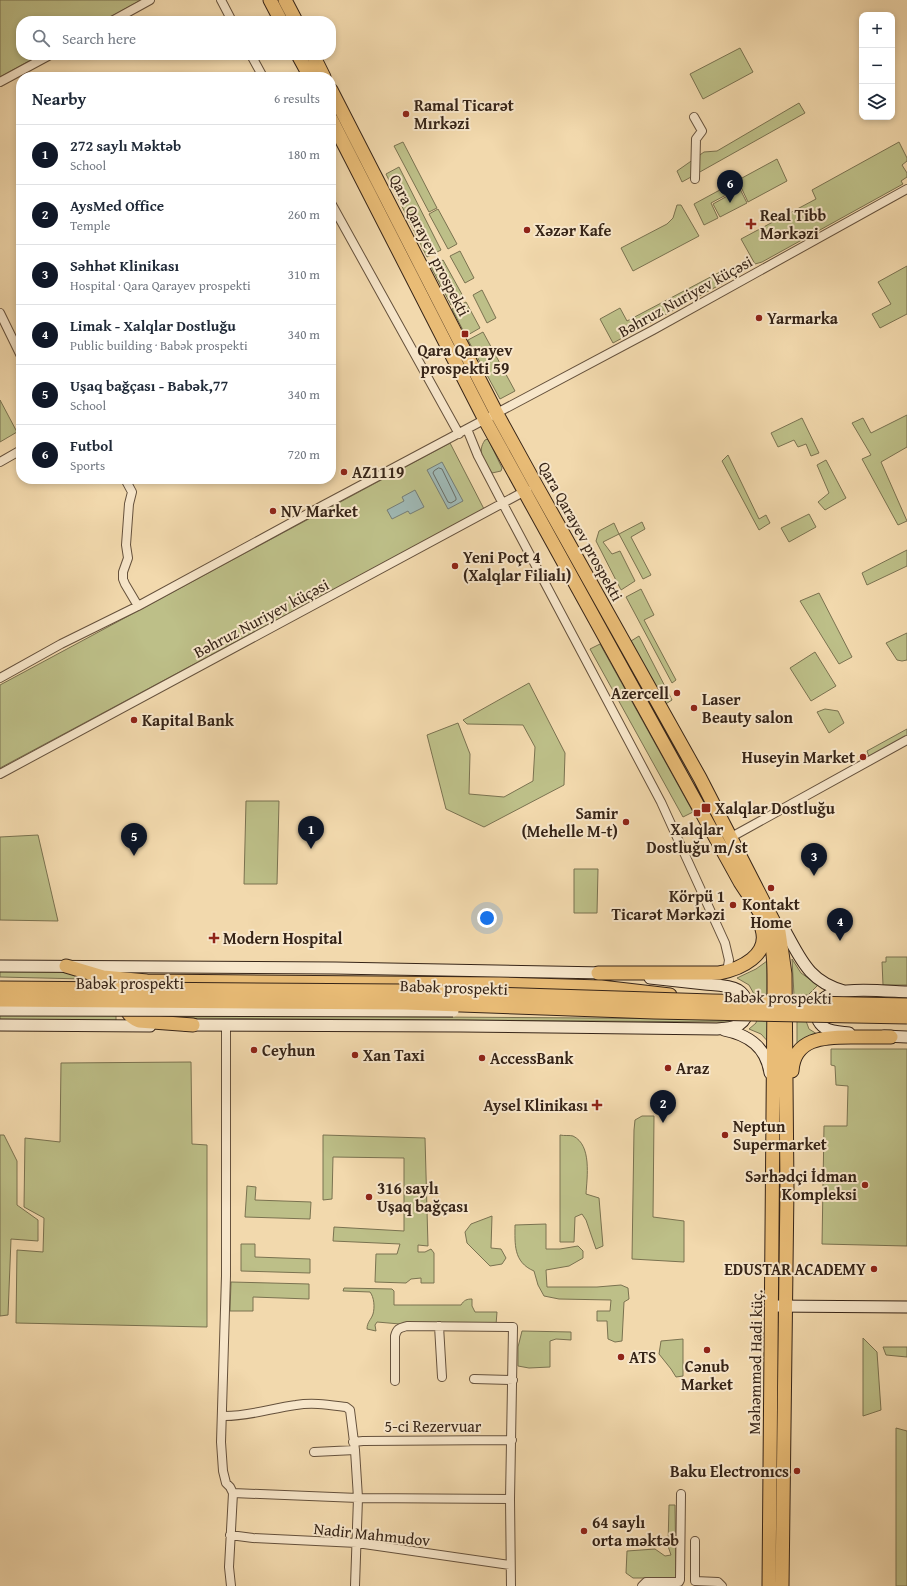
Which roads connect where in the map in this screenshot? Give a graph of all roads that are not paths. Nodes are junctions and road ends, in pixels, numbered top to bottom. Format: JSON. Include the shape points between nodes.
{"nodes":[{"id":1,"x":150,"y":0,"type":"edge"},
{"id":2,"x":221,"y":0,"type":"edge"},
{"id":3,"x":270,"y":0,"type":"edge"},
{"id":4,"x":285,"y":0,"type":"edge"},
{"id":5,"x":121,"y":16,"type":"edge"},
{"id":6,"x":229,"y":16,"type":"edge"},
{"id":7,"x":278,"y":16,"type":"edge"},
{"id":8,"x":293,"y":16,"type":"edge"},
{"id":9,"x":41,"y":60,"type":"edge"},
{"id":10,"x":254,"y":60,"type":"edge"},
{"id":11,"x":301,"y":60,"type":"edge"},
{"id":12,"x":316,"y":60,"type":"edge"},
{"id":13,"x":19,"y":72,"type":"edge"},
{"id":14,"x":260,"y":72,"type":"edge"},
{"id":15,"x":307,"y":72,"type":"edge"},
{"id":16,"x":322,"y":72,"type":"edge"},
{"id":17,"x":16,"y":73,"type":"edge"},
{"id":18,"x":0,"y":82,"type":"edge"},
{"id":19,"x":336,"y":100,"type":"edge"},
{"id":20,"x":694,"y":117,"type":"dead end"},
{"id":21,"x":336,"y":129,"type":"edge"},
{"id":22,"x":695,"y":179,"type":"dead end"},
{"id":23,"x":907,"y":189,"type":"edge"},
{"id":24,"x":336,"y":212,"type":"edge"},
{"id":25,"x":0,"y":313,"type":"edge"},
{"id":26,"x":16,"y":346,"type":"edge"},
{"id":27,"x":497,"y":414,"type":"junction"},
{"id":28,"x":485,"y":420,"type":"junction"},
{"id":29,"x":467,"y":430,"type":"junction"},
{"id":30,"x":459,"y":434,"type":"junction"},
{"id":31,"x":16,"y":453,"type":"edge"},
{"id":32,"x":0,"y":462,"type":"edge"},
{"id":33,"x":128,"y":484,"type":"edge"},
{"id":34,"x":530,"y":488,"type":"junction"},
{"id":35,"x":502,"y":502,"type":"junction"},
{"id":36,"x":138,"y":606,"type":"junction"},
{"id":37,"x":0,"y":678,"type":"edge"},
{"id":38,"x":907,"y":740,"type":"edge"},
{"id":39,"x":0,"y":774,"type":"edge"},
{"id":40,"x":718,"y":813,"type":"junction"},
{"id":41,"x":736,"y":835,"type":"junction"},
{"id":42,"x":746,"y":866,"type":"junction"},
{"id":43,"x":740,"y":882,"type":"junction"},
{"id":44,"x":766,"y":896,"type":"junction"},
{"id":45,"x":784,"y":929,"type":"junction"},
{"id":46,"x":0,"y":966,"type":"edge"},
{"id":47,"x":66,"y":966,"type":"junction"},
{"id":48,"x":598,"y":972,"type":"junction"},
{"id":49,"x":727,"y":972,"type":"junction"},
{"id":50,"x":147,"y":980,"type":"junction"},
{"id":51,"x":0,"y":988,"type":"edge"},
{"id":52,"x":844,"y":991,"type":"junction"},
{"id":53,"x":907,"y":992,"type":"edge"},
{"id":54,"x":780,"y":993,"type":"junction"},
{"id":55,"x":0,"y":1000,"type":"edge"},
{"id":56,"x":712,"y":1001,"type":"junction"},
{"id":57,"x":907,"y":1004,"type":"edge"},
{"id":58,"x":0,"y":1010,"type":"edge"},
{"id":59,"x":857,"y":1010,"type":"junction"},
{"id":60,"x":654,"y":1012,"type":"junction"},
{"id":61,"x":907,"y":1017,"type":"edge"},
{"id":62,"x":907,"y":1022,"type":"edge"},
{"id":63,"x":0,"y":1025,"type":"edge"},
{"id":64,"x":194,"y":1025,"type":"junction"},
{"id":65,"x":226,"y":1025,"type":"junction"},
{"id":66,"x":717,"y":1029,"type":"junction"},
{"id":67,"x":891,"y":1037,"type":"junction"},
{"id":68,"x":907,"y":1037,"type":"edge"},
{"id":69,"x":791,"y":1073,"type":"junction"},
{"id":70,"x":774,"y":1096,"type":"junction"},
{"id":71,"x":787,"y":1188,"type":"junction"},
{"id":72,"x":779,"y":1306,"type":"junction"},
{"id":73,"x":907,"y":1307,"type":"edge"},
{"id":74,"x":439,"y":1326,"type":"junction"},
{"id":75,"x":442,"y":1377,"type":"dead end"},
{"id":76,"x":474,"y":1379,"type":"dead end"},
{"id":77,"x":513,"y":1380,"type":"junction"},
{"id":78,"x":395,"y":1381,"type":"dead end"},
{"id":79,"x":222,"y":1416,"type":"junction"},
{"id":80,"x":512,"y":1440,"type":"junction"},
{"id":81,"x":354,"y":1446,"type":"junction"},
{"id":82,"x":314,"y":1452,"type":"dead end"},
{"id":83,"x":233,"y":1493,"type":"junction"},
{"id":84,"x":681,"y":1494,"type":"dead end"},
{"id":85,"x":358,"y":1498,"type":"junction"},
{"id":86,"x":510,"y":1499,"type":"junction"},
{"id":87,"x":230,"y":1535,"type":"junction"},
{"id":88,"x":695,"y":1541,"type":"dead end"},
{"id":89,"x":357,"y":1543,"type":"junction"},
{"id":90,"x":510,"y":1565,"type":"junction"},
{"id":91,"x":695,"y":1581,"type":"junction"},
{"id":92,"x":679,"y":1582,"type":"junction"},
{"id":93,"x":231,"y":1586,"type":"edge"},
{"id":94,"x":355,"y":1586,"type":"edge"},
{"id":95,"x":511,"y":1586,"type":"edge"},
{"id":96,"x":642,"y":1586,"type":"edge"},
{"id":97,"x":722,"y":1586,"type":"edge"},
{"id":98,"x":769,"y":1586,"type":"edge"},
{"id":99,"x":782,"y":1586,"type":"edge"}],
"edges":[{"from":1,"to":5,"type":"street"},
{"from":2,"to":6,"type":"street"},
{"from":3,"to":7,"type":"main road"},
{"from":4,"to":8,"type":"main road"},
{"from":9,"to":13,"type":"street"},
{"from":10,"to":14,"type":"street"},
{"from":11,"to":15,"type":"main road"},
{"from":12,"to":16,"type":"main road"},
{"from":17,"to":18,"type":"street"},
{"from":19,"to":27,"type":"main road","name":"Qara Qarayev prospekti"},
{"from":20,"to":22,"type":"street","via":[[702,131],[696,139]]},
{"from":21,"to":28,"type":"main road","name":"Qara Qarayev prospekti"},
{"from":23,"to":27,"type":"street","name":"Bəhruz Nuriyev küçəsi"},
{"from":24,"to":30,"type":"street"},
{"from":25,"to":26,"type":"street"},
{"from":27,"to":28,"type":"street","name":"Bəhruz Nuriyev küçəsi"},
{"from":27,"to":34,"type":"main road","name":"Qara Qarayev prospekti"},
{"from":28,"to":29,"type":"street"},
{"from":28,"to":34,"type":"main road","name":"Qara Qarayev prospekti"},
{"from":29,"to":30,"type":"street"},
{"from":29,"to":35,"type":"street"},
{"from":30,"to":36,"type":"street"},
{"from":31,"to":32,"type":"street"},
{"from":33,"to":36,"type":"street","via":[[132,492],[126,545],[128,558],[123,579]]},
{"from":34,"to":35,"type":"street","name":"Bəhruz Nuriyev küçəsi"},
{"from":34,"to":40,"type":"main road","name":"Qara Qarayev prospekti"},
{"from":34,"to":43,"type":"main road","name":"Qara Qarayev prospekti"},
{"from":35,"to":39,"type":"street","name":"Bəhruz Nuriyev küçəsi"},
{"from":35,"to":49,"type":"street","via":[[661,802],[725,943],[729,960]]},
{"from":36,"to":37,"type":"street"},
{"from":38,"to":41,"type":"street"},
{"from":40,"to":41,"type":"street"},
{"from":40,"to":42,"type":"main road","name":"Qara Qarayev prospekti"},
{"from":41,"to":44,"type":"street"},
{"from":42,"to":44,"type":"main road"},
{"from":42,"to":54,"type":"main road","name":"Qara Qarayev prospekti","via":[[779,932],[785,967]]},
{"from":43,"to":49,"type":"main road","via":[[762,928],[764,940],[760,951],[750,961]]},
{"from":43,"to":54,"type":"main road","name":"Qara Qarayev prospekti","via":[[769,932]]},
{"from":44,"to":45,"type":"main road"},
{"from":45,"to":52,"type":"main road","via":[[811,973],[825,984]]},
{"from":45,"to":69,"type":"main road","via":[[790,973]]},
{"from":46,"to":47,"type":"main road","name":"Babək prospekti"},
{"from":47,"to":48,"type":"main road","name":"Babək prospekti"},
{"from":47,"to":50,"type":"main road","via":[[103,977]]},
{"from":48,"to":49,"type":"main road"},
{"from":48,"to":66,"type":"main road","name":"Babək prospekti","via":[[719,985],[738,990],[748,1004],[746,1016],[739,1025]]},
{"from":50,"to":56,"type":"main road","bridge":true,"via":[[601,987]]},
{"from":50,"to":64,"type":"main road","via":[[133,984],[126,992],[124,1007],[131,1017],[139,1021]]},
{"from":51,"to":56,"type":"main road","name":"Babək prospekti","bridge":true,"via":[[387,991]]},
{"from":52,"to":53,"type":"main road","name":"Babək prospekti"},
{"from":52,"to":67,"type":"main road","via":[[827,995],[819,1002],[816,1013],[820,1024],[838,1032]]},
{"from":54,"to":70,"type":"main road","name":"Məhəmməd Hadi küç."},
{"from":54,"to":71,"type":"main road","name":"Məhəmməd Hadi küç.","via":[[786,1030]]},
{"from":55,"to":60,"type":"main road","name":"Babək prospekti","bridge":true,"via":[[404,1002]]},
{"from":56,"to":59,"type":"main road","name":"Babək prospekti","bridge":true},
{"from":57,"to":59,"type":"main road","name":"Babək prospekti","bridge":true},
{"from":58,"to":60,"type":"main road","bridge":true},
{"from":59,"to":60,"type":"main road","name":"Babək prospekti","bridge":true},
{"from":59,"to":61,"type":"main road","name":"Babək prospekti","bridge":true},
{"from":59,"to":62,"type":"main road","bridge":true},
{"from":63,"to":64,"type":"main road"},
{"from":64,"to":65,"type":"main road"},
{"from":65,"to":66,"type":"main road"},
{"from":65,"to":79,"type":"street","via":[[226,1276]]},
{"from":66,"to":70,"type":"main road","via":[[738,1033],[760,1048],[767,1058]]},
{"from":67,"to":68,"type":"main road"},
{"from":67,"to":69,"type":"main road","via":[[828,1038],[812,1042],[797,1053]]},
{"from":69,"to":71,"type":"main road","via":[[791,1163]]},
{"from":70,"to":72,"type":"main road","name":"Məhəmməd Hadi küç."},
{"from":71,"to":72,"type":"main road","name":"Məhəmməd Hadi küç."},
{"from":72,"to":73,"type":"main road"},
{"from":72,"to":98,"type":"main road","name":"Məhəmməd Hadi küç."},
{"from":72,"to":99,"type":"main road","name":"Məhəmməd Hadi küç."},
{"from":74,"to":75,"type":"street"},
{"from":74,"to":77,"type":"street","via":[[513,1327]]},
{"from":74,"to":78,"type":"street","via":[[407,1326],[396,1331]]},
{"from":76,"to":77,"type":"street"},
{"from":77,"to":80,"type":"street"},
{"from":79,"to":81,"type":"street","via":[[296,1404],[313,1403],[346,1407],[351,1413]]},
{"from":79,"to":83,"type":"street","via":[[222,1471]]},
{"from":80,"to":81,"type":"street","name":"5-ci Rezervuar"},
{"from":80,"to":86,"type":"street"},
{"from":81,"to":82,"type":"street","name":"5-ci Rezervuar"},
{"from":81,"to":85,"type":"street"},
{"from":83,"to":85,"type":"street"},
{"from":83,"to":87,"type":"street"},
{"from":84,"to":92,"type":"street"},
{"from":85,"to":86,"type":"street"},
{"from":85,"to":89,"type":"street"},
{"from":86,"to":90,"type":"street"},
{"from":87,"to":89,"type":"street","name":"Nadir Mahmudov"},
{"from":87,"to":93,"type":"street"},
{"from":88,"to":91,"type":"street"},
{"from":89,"to":90,"type":"street","name":"Nadir Mahmudov"},
{"from":89,"to":94,"type":"street"},
{"from":90,"to":95,"type":"street"},
{"from":91,"to":92,"type":"street"},
{"from":91,"to":97,"type":"street","via":[[718,1582]]},
{"from":92,"to":96,"type":"street","via":[[646,1582]]}]}
